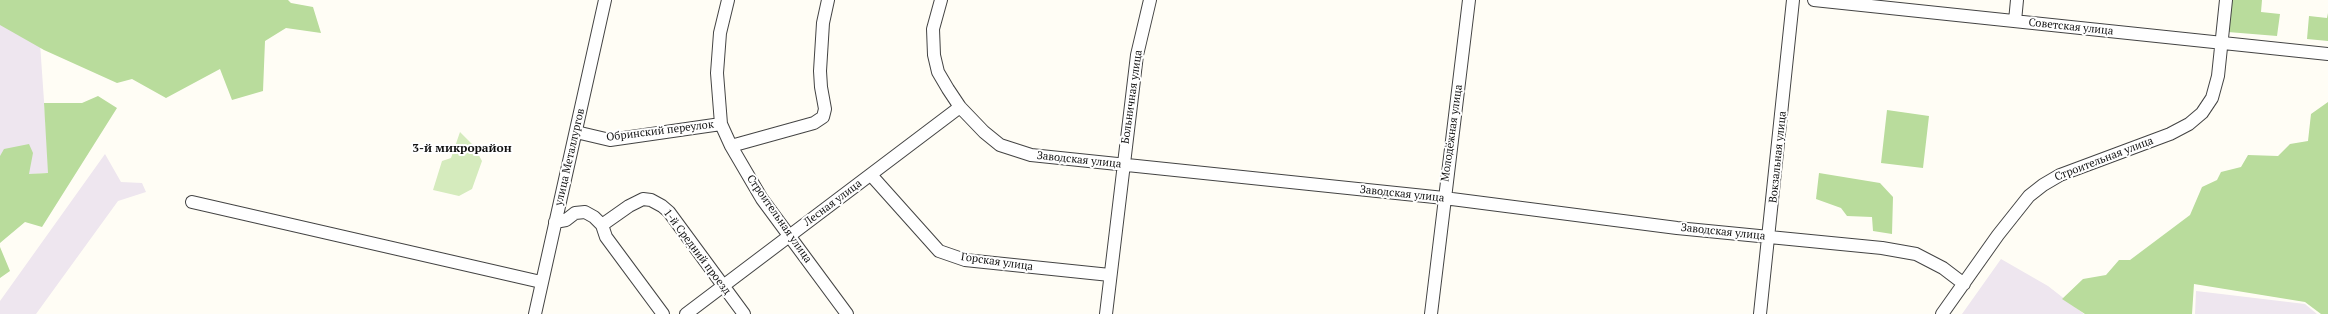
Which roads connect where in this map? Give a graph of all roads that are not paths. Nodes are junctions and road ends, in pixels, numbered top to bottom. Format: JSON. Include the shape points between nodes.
{"nodes":[{"id":1,"x":605,"y":0,"type":"edge"},
{"id":2,"x":728,"y":0,"type":"edge"},
{"id":3,"x":828,"y":0,"type":"edge"},
{"id":4,"x":941,"y":0,"type":"edge"},
{"id":5,"x":1150,"y":0,"type":"edge"},
{"id":6,"x":1469,"y":0,"type":"edge"},
{"id":7,"x":1793,"y":0,"type":"edge"},
{"id":8,"x":1814,"y":0,"type":"edge"},
{"id":9,"x":2017,"y":0,"type":"edge"},
{"id":10,"x":2226,"y":0,"type":"edge"},
{"id":11,"x":2015,"y":21,"type":"junction"},
{"id":12,"x":2222,"y":43,"type":"junction"},
{"id":13,"x":2328,"y":54,"type":"edge"},
{"id":14,"x":960,"y":107,"type":"junction"},
{"id":15,"x":721,"y":124,"type":"junction"},
{"id":16,"x":576,"y":132,"type":"junction"},
{"id":17,"x":731,"y":146,"type":"junction"},
{"id":18,"x":1123,"y":165,"type":"junction"},
{"id":19,"x":870,"y":175,"type":"junction"},
{"id":20,"x":1444,"y":198,"type":"junction"},
{"id":21,"x":192,"y":202,"type":"dead end"},
{"id":22,"x":555,"y":222,"type":"junction"},
{"id":23,"x":602,"y":225,"type":"junction"},
{"id":24,"x":790,"y":236,"type":"junction"},
{"id":25,"x":1770,"y":237,"type":"junction"},
{"id":26,"x":1110,"y":276,"type":"junction"},
{"id":27,"x":541,"y":282,"type":"junction"},
{"id":28,"x":1964,"y":284,"type":"junction"},
{"id":29,"x":724,"y":286,"type":"junction"},
{"id":30,"x":535,"y":314,"type":"edge"},
{"id":31,"x":663,"y":314,"type":"edge"},
{"id":32,"x":686,"y":314,"type":"edge"},
{"id":33,"x":744,"y":314,"type":"edge"},
{"id":34,"x":847,"y":314,"type":"edge"},
{"id":35,"x":1106,"y":314,"type":"edge"},
{"id":36,"x":1431,"y":314,"type":"edge"},
{"id":37,"x":1760,"y":314,"type":"edge"},
{"id":38,"x":1942,"y":314,"type":"edge"}],
"edges":[{"from":1,"to":16,"type":"street","name":"улица Металлургов"},
{"from":2,"to":15,"type":"street","name":"Строительная улица","via":[[720,33],[717,73]]},
{"from":3,"to":17,"type":"street","via":[[823,22],[820,71],[825,109],[823,117],[814,123]]},
{"from":4,"to":14,"type":"street","name":"Заводская улица","via":[[933,29],[934,55],[938,72]]},
{"from":5,"to":18,"type":"street","name":"Больничная улица","via":[[1137,55]]},
{"from":6,"to":20,"type":"street","name":"Молодёжная улица"},
{"from":7,"to":25,"type":"street","name":"Вокзальная улица"},
{"from":8,"to":11,"type":"street","name":"Советская улица"},
{"from":9,"to":11,"type":"street"},
{"from":10,"to":12,"type":"street","name":"Строительная улица"},
{"from":11,"to":12,"type":"street","name":"Советская улица"},
{"from":12,"to":13,"type":"street","name":"Советская улица"},
{"from":12,"to":28,"type":"street","name":"Строительная улица","via":[[2212,98],[2202,113],[2189,124],[2170,134],[2060,175],[2043,185],[2020,207]]},
{"from":14,"to":18,"type":"street","name":"Заводская улица","via":[[1000,145],[1031,154]]},
{"from":14,"to":19,"type":"street","name":"Лесная улица"},
{"from":15,"to":16,"type":"street","name":"Обринский переулок","via":[[610,140]]},
{"from":15,"to":17,"type":"street","name":"Строительная улица"},
{"from":16,"to":22,"type":"street","name":"улица Металлургов"},
{"from":17,"to":24,"type":"street","name":"Строительная улица","via":[[762,199]]},
{"from":18,"to":20,"type":"street","name":"Заводская улица"},
{"from":18,"to":26,"type":"street","name":"Больничная улица"},
{"from":19,"to":24,"type":"street","name":"Лесная улица"},
{"from":19,"to":26,"type":"street","name":"Горская улица","via":[[939,251],[965,260]]},
{"from":20,"to":25,"type":"street","name":"Заводская улица","via":[[1677,228]]},
{"from":20,"to":36,"type":"street","name":"Молодёжная улица"},
{"from":21,"to":27,"type":"street"},
{"from":22,"to":23,"type":"street","via":[[584,212]]},
{"from":22,"to":27,"type":"street","name":"улица Металлургов"},
{"from":23,"to":29,"type":"street","name":"1-й Средний проезд","via":[[643,199],[656,203],[669,212]]},
{"from":23,"to":31,"type":"street","via":[[606,237]]},
{"from":24,"to":29,"type":"street","name":"Лесная улица"},
{"from":24,"to":34,"type":"street","name":"Строительная улица"},
{"from":25,"to":28,"type":"street","name":"Заводская улица","via":[[1904,251],[1933,262]]},
{"from":25,"to":37,"type":"street","name":"Вокзальная улица"},
{"from":26,"to":35,"type":"street","name":"Больничная улица"},
{"from":27,"to":30,"type":"street","name":"улица Металлургов"},
{"from":28,"to":38,"type":"street","name":"Строительная улица"},
{"from":29,"to":32,"type":"street","name":"Лесная улица"},
{"from":29,"to":33,"type":"street","name":"1-й Средний проезд"}]}
